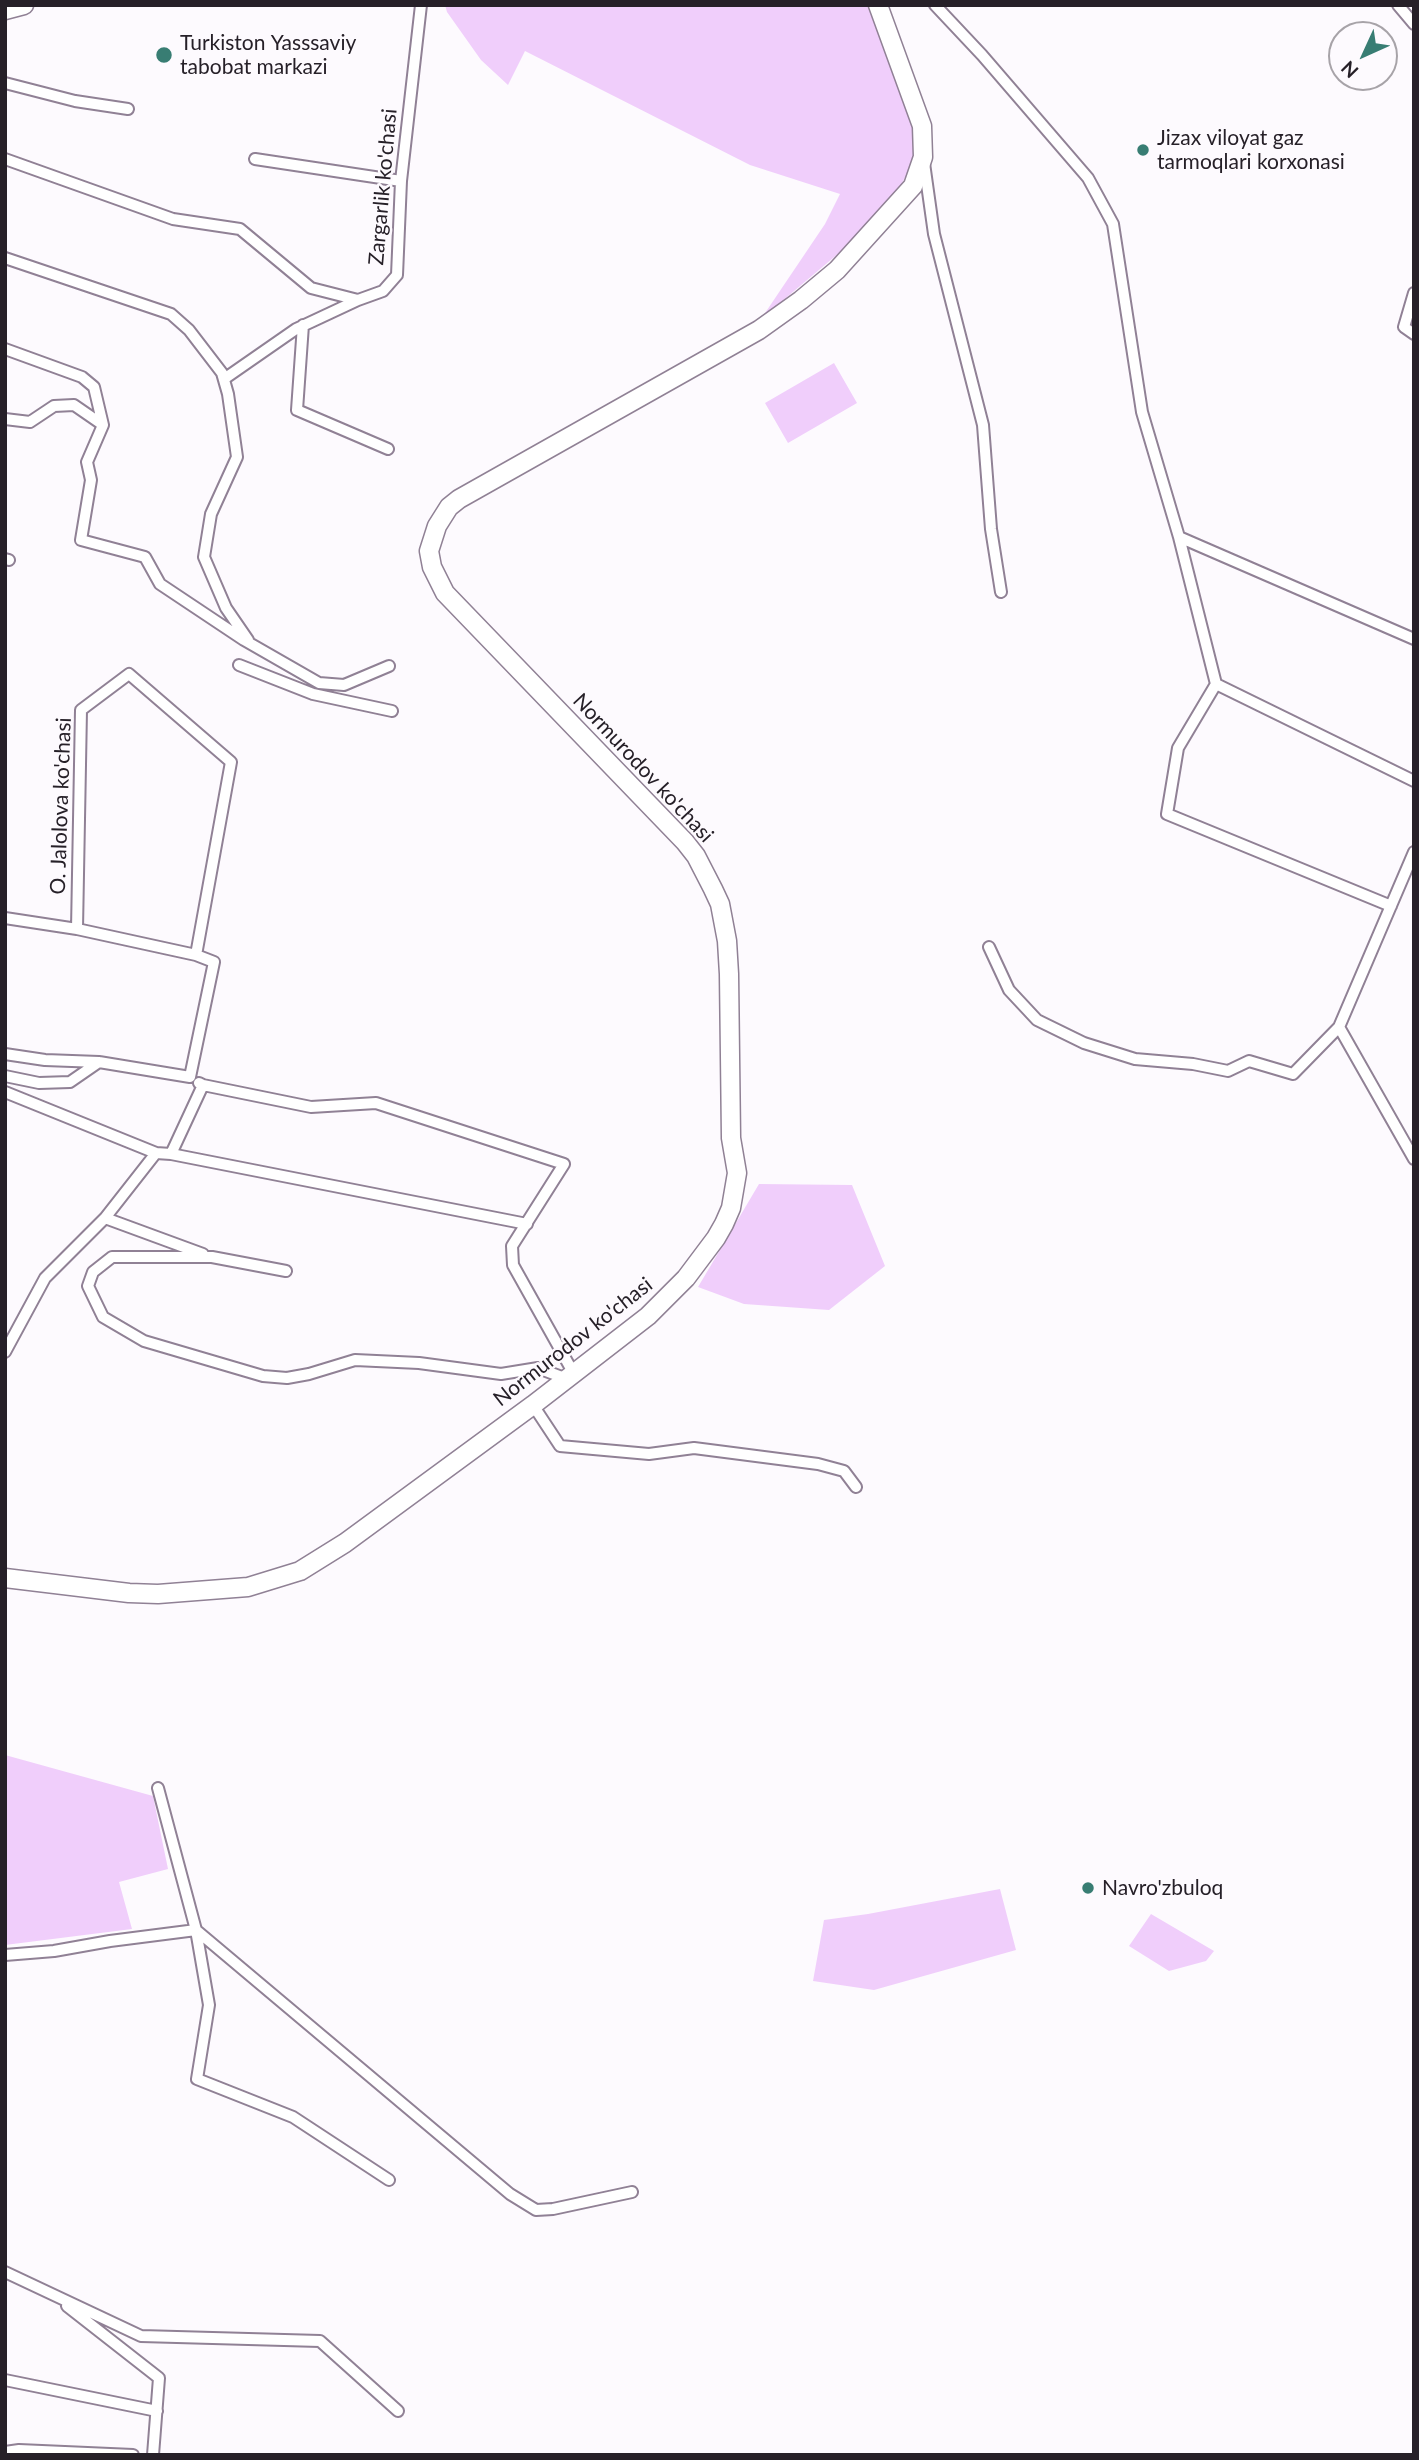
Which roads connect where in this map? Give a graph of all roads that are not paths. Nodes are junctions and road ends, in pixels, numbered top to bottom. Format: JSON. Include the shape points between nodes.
{"nodes":[{"id":1,"x":24,"y":5,"type":"edge"},
{"id":2,"x":421,"y":5,"type":"edge"},
{"id":3,"x":878,"y":5,"type":"edge"},
{"id":4,"x":935,"y":5,"type":"edge"},
{"id":5,"x":1398,"y":5,"type":"edge"},
{"id":6,"x":5,"y":10,"type":"edge"},
{"id":7,"x":1414,"y":24,"type":"edge"},
{"id":8,"x":5,"y":83,"type":"edge"},
{"id":9,"x":128,"y":109,"type":"dead end"},
{"id":10,"x":923,"y":157,"type":"junction"},
{"id":11,"x":5,"y":159,"type":"edge"},
{"id":12,"x":255,"y":159,"type":"dead end"},
{"id":13,"x":401,"y":181,"type":"junction"},
{"id":14,"x":5,"y":258,"type":"edge"},
{"id":15,"x":1414,"y":293,"type":"edge"},
{"id":16,"x":358,"y":300,"type":"junction"},
{"id":17,"x":303,"y":325,"type":"junction"},
{"id":18,"x":1414,"y":334,"type":"edge"},
{"id":19,"x":5,"y":349,"type":"edge"},
{"id":20,"x":224,"y":379,"type":"junction"},
{"id":21,"x":5,"y":419,"type":"edge"},
{"id":22,"x":103,"y":425,"type":"junction"},
{"id":23,"x":388,"y":449,"type":"dead end"},
{"id":24,"x":1179,"y":537,"type":"junction"},
{"id":25,"x":1001,"y":592,"type":"dead end"},
{"id":26,"x":1414,"y":639,"type":"edge"},
{"id":27,"x":250,"y":643,"type":"junction"},
{"id":28,"x":239,"y":665,"type":"dead end"},
{"id":29,"x":389,"y":666,"type":"dead end"},
{"id":30,"x":1216,"y":684,"type":"junction"},
{"id":31,"x":392,"y":711,"type":"dead end"},
{"id":32,"x":1414,"y":781,"type":"edge"},
{"id":33,"x":1414,"y":852,"type":"edge"},
{"id":34,"x":1391,"y":906,"type":"junction"},
{"id":35,"x":5,"y":918,"type":"edge"},
{"id":36,"x":77,"y":929,"type":"junction"},
{"id":37,"x":989,"y":947,"type":"dead end"},
{"id":38,"x":196,"y":955,"type":"junction"},
{"id":39,"x":1339,"y":1027,"type":"junction"},
{"id":40,"x":5,"y":1055,"type":"edge"},
{"id":41,"x":99,"y":1062,"type":"junction"},
{"id":42,"x":5,"y":1076,"type":"edge"},
{"id":43,"x":190,"y":1077,"type":"junction"},
{"id":44,"x":203,"y":1085,"type":"junction"},
{"id":45,"x":5,"y":1092,"type":"edge"},
{"id":46,"x":156,"y":1153,"type":"junction"},
{"id":47,"x":171,"y":1154,"type":"junction"},
{"id":48,"x":1414,"y":1159,"type":"edge"},
{"id":49,"x":106,"y":1218,"type":"junction"},
{"id":50,"x":527,"y":1224,"type":"junction"},
{"id":51,"x":212,"y":1257,"type":"junction"},
{"id":52,"x":286,"y":1271,"type":"dead end"},
{"id":53,"x":5,"y":1352,"type":"edge"},
{"id":54,"x":570,"y":1377,"type":"junction"},
{"id":55,"x":533,"y":1405,"type":"junction"},
{"id":56,"x":856,"y":1487,"type":"dead end"},
{"id":57,"x":5,"y":1578,"type":"edge"},
{"id":58,"x":158,"y":1788,"type":"dead end"},
{"id":59,"x":196,"y":1930,"type":"junction"},
{"id":60,"x":5,"y":1955,"type":"edge"},
{"id":61,"x":389,"y":2180,"type":"dead end"},
{"id":62,"x":632,"y":2192,"type":"dead end"},
{"id":63,"x":5,"y":2272,"type":"edge"},
{"id":64,"x":52,"y":2294,"type":"junction"},
{"id":65,"x":5,"y":2380,"type":"edge"},
{"id":66,"x":157,"y":2411,"type":"junction"},
{"id":67,"x":398,"y":2411,"type":"dead end"},
{"id":68,"x":5,"y":2452,"type":"edge"},
{"id":69,"x":19,"y":2452,"type":"edge"},
{"id":70,"x":133,"y":2455,"type":"edge"},
{"id":71,"x":153,"y":2455,"type":"edge"}],
"edges":[{"from":1,"to":6,"type":"main road"},
{"from":2,"to":13,"type":"street","name":"Zargarlik ko'chasi"},
{"from":3,"to":10,"type":"main road","name":"Normurodov ko'chasi","via":[[922,126]]},
{"from":4,"to":24,"type":"street","via":[[1088,178],[1113,224],[1142,412]]},
{"from":5,"to":7,"type":"street"},
{"from":8,"to":9,"type":"street"},
{"from":10,"to":25,"type":"street","via":[[934,234],[984,425],[991,529]]},
{"from":10,"to":54,"type":"main road","name":"Normurodov ko'chasi","via":[[914,186],[836,270],[801,300],[759,330],[469,491],[449,507],[432,538],[432,567],[454,603],[691,849],[720,904],[726,932],[731,1138],[737,1173],[731,1208],[716,1238],[675,1290]]},
{"from":11,"to":16,"type":"street","via":[[173,219],[240,229],[311,288]]},
{"from":12,"to":13,"type":"street"},
{"from":13,"to":16,"type":"street","name":"Zargarlik ko'chasi","via":[[397,275],[383,291]]},
{"from":14,"to":20,"type":"street","via":[[171,314],[189,330]]},
{"from":15,"to":18,"type":"street","via":[[1404,327]]},
{"from":16,"to":17,"type":"street","name":"Zargarlik ko'chasi"},
{"from":17,"to":20,"type":"street","name":"Zargarlik ko'chasi"},
{"from":17,"to":23,"type":"street","via":[[297,410]]},
{"from":19,"to":22,"type":"street","via":[[90,382]]},
{"from":20,"to":27,"type":"street","via":[[237,457],[211,514],[204,557],[226,608]]},
{"from":21,"to":22,"type":"street","via":[[30,422],[54,406],[74,405]]},
{"from":22,"to":27,"type":"street","via":[[87,461],[91,480],[81,540],[145,556],[160,584]]},
{"from":24,"to":26,"type":"street"},
{"from":24,"to":30,"type":"street"},
{"from":27,"to":29,"type":"street","via":[[319,683],[344,685]]},
{"from":28,"to":31,"type":"street","via":[[313,694]]},
{"from":30,"to":32,"type":"street"},
{"from":30,"to":34,"type":"street","via":[[1178,748],[1167,814]]},
{"from":33,"to":34,"type":"street"},
{"from":34,"to":39,"type":"street"},
{"from":35,"to":36,"type":"street"},
{"from":36,"to":38,"type":"street"},
{"from":36,"to":38,"type":"street","name":"O. Jalolova ko'chasi","via":[[81,710],[129,674],[231,762]]},
{"from":37,"to":39,"type":"street","via":[[1009,990],[1037,1020],[1084,1044],[1135,1059],[1227,1071],[1249,1061],[1293,1073]]},
{"from":38,"to":43,"type":"street","via":[[214,961]]},
{"from":39,"to":48,"type":"street"},
{"from":40,"to":41,"type":"street"},
{"from":41,"to":42,"type":"street","via":[[70,1082],[39,1083]]},
{"from":41,"to":43,"type":"street"},
{"from":43,"to":44,"type":"street"},
{"from":44,"to":47,"type":"street"},
{"from":44,"to":50,"type":"street","via":[[310,1107],[376,1103],[564,1164]]},
{"from":45,"to":46,"type":"street"},
{"from":46,"to":47,"type":"street"},
{"from":46,"to":49,"type":"street"},
{"from":47,"to":50,"type":"street"},
{"from":49,"to":51,"type":"street"},
{"from":49,"to":53,"type":"street","via":[[45,1278]]},
{"from":50,"to":54,"type":"street","via":[[512,1246],[513,1265]]},
{"from":51,"to":52,"type":"street"},
{"from":51,"to":54,"type":"street","via":[[112,1257],[93,1272],[89,1286],[103,1317],[144,1341],[263,1376],[287,1378],[355,1360],[501,1374],[538,1368]]},
{"from":54,"to":55,"type":"main road","name":"Normurodov ko'chasi"},
{"from":55,"to":56,"type":"street","via":[[560,1446],[649,1454],[694,1448],[818,1464],[844,1471]]},
{"from":55,"to":57,"type":"main road","name":"Normurodov ko'chasi","via":[[323,1558],[274,1580],[217,1591],[158,1594]]},
{"from":58,"to":59,"type":"street"},
{"from":59,"to":60,"type":"street"},
{"from":59,"to":61,"type":"street","via":[[209,2005],[197,2079],[293,2117]]},
{"from":59,"to":62,"type":"street","via":[[510,2194],[536,2210]]},
{"from":63,"to":64,"type":"street"},
{"from":64,"to":66,"type":"street","via":[[159,2378]]},
{"from":64,"to":67,"type":"street","via":[[141,2336],[320,2341]]},
{"from":65,"to":66,"type":"street"},
{"from":66,"to":71,"type":"street"},
{"from":68,"to":69,"type":"street"},
{"from":69,"to":70,"type":"street"}]}
